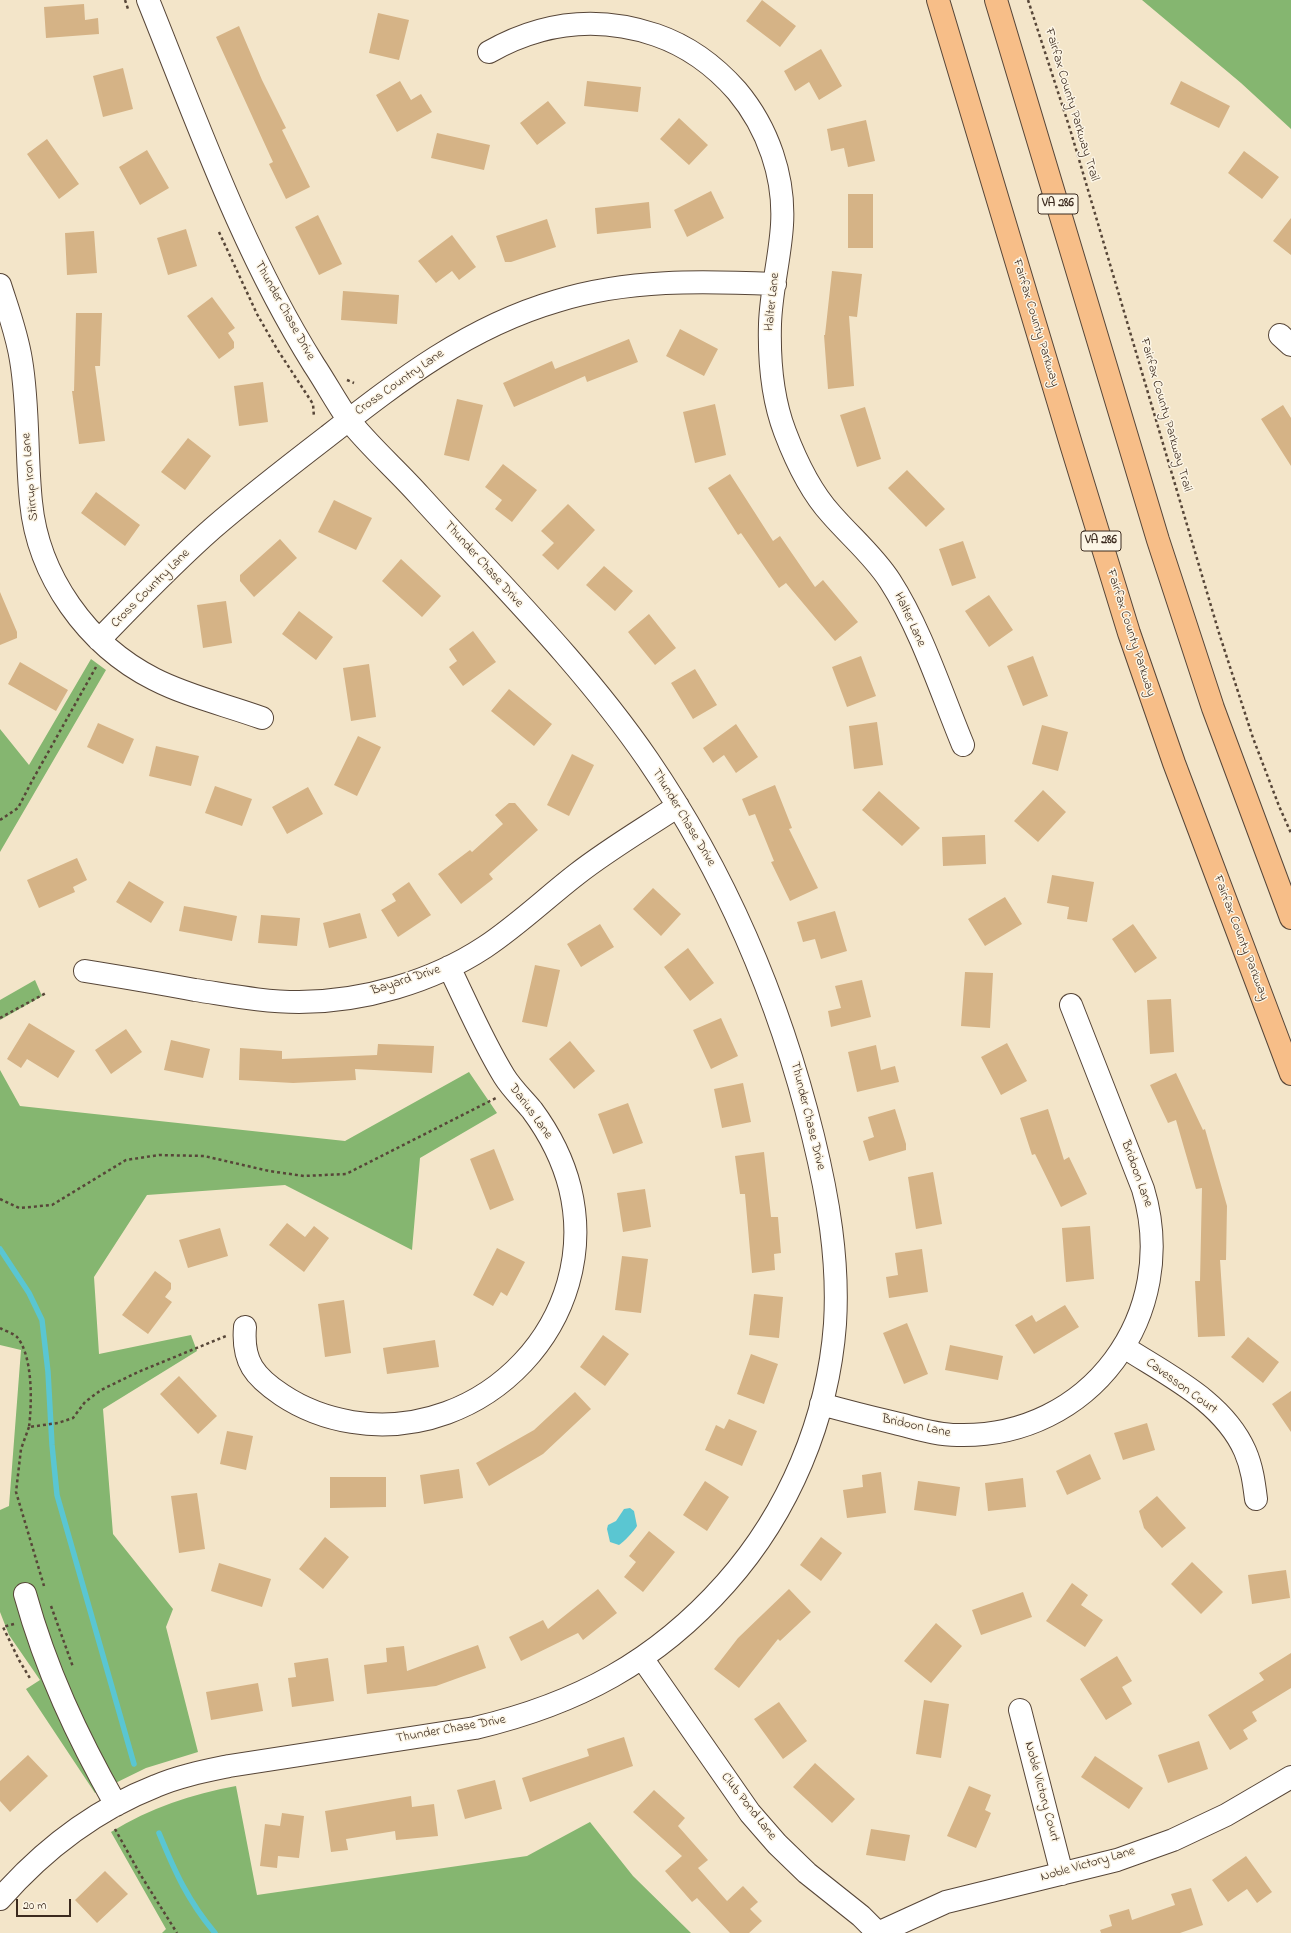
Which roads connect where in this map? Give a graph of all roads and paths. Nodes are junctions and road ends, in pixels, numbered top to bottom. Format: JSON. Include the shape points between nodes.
{"nodes":[{"id":1,"x":148,"y":0,"type":"edge"},
{"id":2,"x":938,"y":0,"type":"edge"},
{"id":3,"x":996,"y":0,"type":"edge"},
{"id":4,"x":1028,"y":0,"type":"edge"},
{"id":5,"x":489,"y":52,"type":"dead end"},
{"id":6,"x":775,"y":284,"type":"junction"},
{"id":7,"x":0,"y":285,"type":"edge"},
{"id":8,"x":349,"y":419,"type":"junction"},
{"id":9,"x":99,"y":640,"type":"junction"},
{"id":10,"x":96,"y":667,"type":"dead end"},
{"id":11,"x":262,"y":718,"type":"dead end"},
{"id":12,"x":963,"y":745,"type":"dead end"},
{"id":13,"x":678,"y":806,"type":"junction"},
{"id":14,"x":0,"y":820,"type":"edge"},
{"id":15,"x":1291,"y":833,"type":"edge"},
{"id":16,"x":1291,"y":918,"type":"edge"},
{"id":17,"x":449,"y":967,"type":"junction"},
{"id":18,"x":85,"y":971,"type":"dead end"},
{"id":19,"x":46,"y":993,"type":"dead end"},
{"id":20,"x":1071,"y":1005,"type":"dead end"},
{"id":21,"x":0,"y":1018,"type":"edge"},
{"id":22,"x":1291,"y":1074,"type":"edge"},
{"id":23,"x":514,"y":1089,"type":"junction"},
{"id":24,"x":0,"y":1199,"type":"edge"},
{"id":25,"x":0,"y":1328,"type":"edge"},
{"id":26,"x":245,"y":1328,"type":"joint"},
{"id":27,"x":1124,"y":1347,"type":"junction"},
{"id":28,"x":821,"y":1404,"type":"junction"},
{"id":29,"x":29,"y":1427,"type":"junction"},
{"id":30,"x":1256,"y":1499,"type":"dead end"},
{"id":31,"x":26,"y":1526,"type":"dead end"},
{"id":32,"x":24,"y":1594,"type":"dead end"},
{"id":33,"x":642,"y":1658,"type":"junction"},
{"id":34,"x":1020,"y":1710,"type":"dead end"},
{"id":35,"x":1291,"y":1777,"type":"edge"},
{"id":36,"x":116,"y":1804,"type":"junction"},
{"id":37,"x":1062,"y":1874,"type":"junction"},
{"id":38,"x":0,"y":1899,"type":"edge"},
{"id":39,"x":878,"y":1933,"type":"edge"}],
"edges":[{"from":1,"to":8,"type":"street","name":"Thunder Chase Drive","via":[[246,239],[292,330]]},
{"from":2,"to":22,"type":"highway","name":"Fairfax County Parkway","number":"VA 286","via":[[1129,633],[1174,763]]},
{"from":3,"to":16,"type":"highway","number":"VA 286","via":[[1162,554],[1213,708]]},
{"from":4,"to":15,"type":"path","name":"Fairfax County Parkway Trail","via":[[1070,129],[1222,640],[1253,738]]},
{"from":5,"to":6,"type":"street","name":"Halter Lane","via":[[511,39],[537,30],[575,23],[610,24],[638,29],[691,50],[728,81],[745,102],[760,124],[776,165],[782,224]]},
{"from":6,"to":8,"type":"street","name":"Cross Country Lane","via":[[699,281],[652,283],[558,300],[481,331],[439,354]]},
{"from":6,"to":12,"type":"street","name":"Halter Lane","via":[[770,322],[770,366],[775,399],[796,459],[811,487],[829,512],[888,578],[906,607]]},
{"from":7,"to":9,"type":"street","name":"Stirrup Iron Lane","via":[[21,361],[31,503],[36,532],[59,590],[77,616]]},
{"from":8,"to":9,"type":"street","name":"Cross Country Lane","via":[[212,529]]},
{"from":8,"to":13,"type":"street","name":"Thunder Chase Drive","via":[[572,663],[615,715]]},
{"from":9,"to":11,"type":"street","name":"Stirrup Iron Lane","via":[[124,661],[153,678]]},
{"from":10,"to":14,"type":"path","via":[[18,808]]},
{"from":13,"to":17,"type":"street","name":"Bayard Drive","via":[[578,874],[521,921]]},
{"from":13,"to":28,"type":"street","name":"Thunder Chase Drive","via":[[704,850],[743,929],[772,997],[799,1078],[820,1161],[835,1272],[834,1330],[830,1365]]},
{"from":17,"to":18,"type":"street","name":"Bayard Drive","via":[[410,983],[370,994],[300,1002],[255,1000]]},
{"from":17,"to":23,"type":"street","name":"Darius Lane","via":[[494,1060]]},
{"from":19,"to":21,"type":"path"},
{"from":20,"to":27,"type":"street","name":"Bridoon Lane","via":[[1149,1210],[1153,1242],[1151,1276],[1135,1327]]},
{"from":23,"to":24,"type":"path","via":[[346,1174],[304,1176],[268,1171],[204,1156],[159,1155],[126,1160],[52,1205],[19,1208]]},
{"from":23,"to":26,"type":"street","name":"Darius Lane","via":[[547,1132],[559,1155],[570,1188],[575,1238],[571,1272],[554,1319],[527,1360],[503,1382],[476,1400],[432,1418],[400,1424],[337,1420],[289,1400],[264,1383],[253,1371],[246,1356]]},
{"from":25,"to":29,"type":"path","via":[[16,1336],[28,1360],[32,1405]]},
{"from":26,"to":29,"type":"path","via":[[101,1390],[85,1402],[73,1418]]},
{"from":27,"to":28,"type":"street","name":"Bridoon Lane","via":[[1103,1376],[1078,1398],[1048,1415],[1005,1431],[958,1435],[933,1433]]},
{"from":27,"to":30,"type":"street","name":"Cavesson Court","via":[[1195,1394],[1231,1427],[1245,1452],[1253,1477]]},
{"from":28,"to":33,"type":"street","name":"Thunder Chase Drive","via":[[805,1454],[788,1494],[765,1533],[738,1570],[710,1601],[674,1635]]},
{"from":29,"to":31,"type":"path","via":[[21,1449],[16,1492]]},
{"from":32,"to":36,"type":"street","via":[[57,1691]]},
{"from":33,"to":36,"type":"street","name":"Thunder Chase Drive","via":[[588,1690],[544,1709],[510,1719],[475,1728],[191,1774],[156,1785]]},
{"from":33,"to":39,"type":"street","name":"Club Pond Lane","via":[[750,1813],[807,1873],[861,1916]]},
{"from":34,"to":37,"type":"street","name":"Noble Victory Court"},
{"from":35,"to":37,"type":"street","name":"Noble Victory Lane","via":[[1226,1815],[1173,1840],[1116,1860]]},
{"from":36,"to":38,"type":"street","name":"Thunder Chase Drive","via":[[46,1852]]},
{"from":37,"to":39,"type":"street","name":"Noble Victory Lane","via":[[946,1902]]}]}
